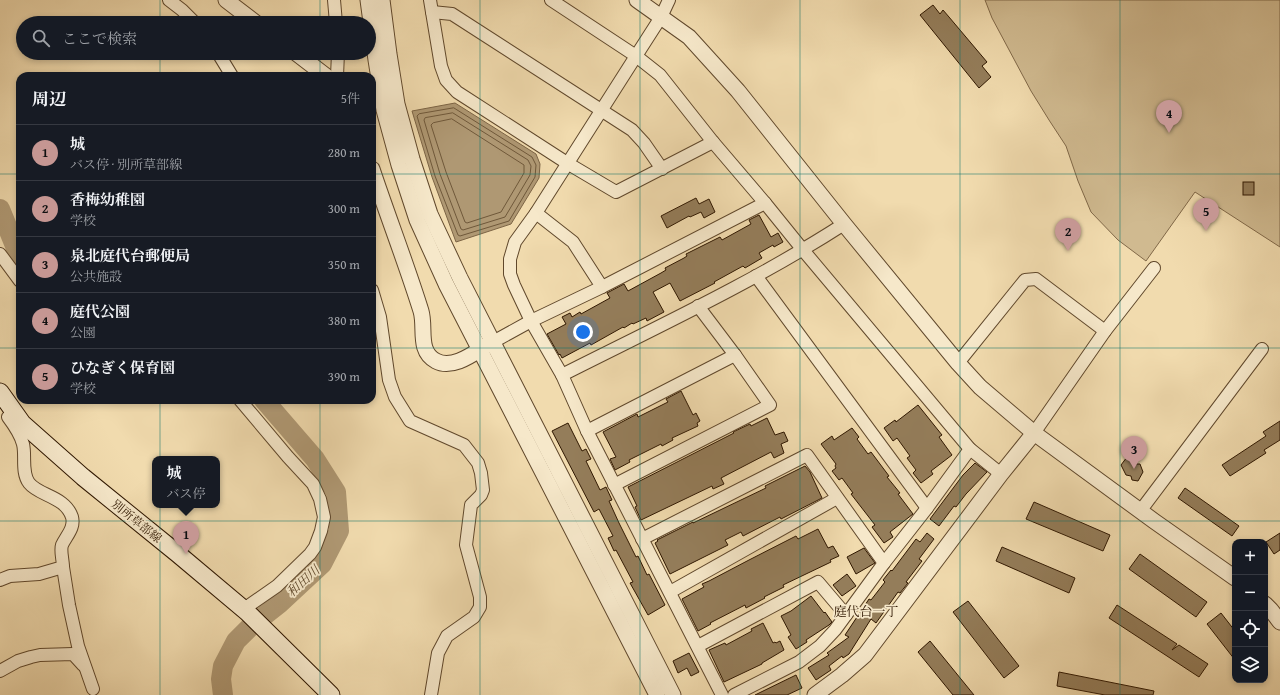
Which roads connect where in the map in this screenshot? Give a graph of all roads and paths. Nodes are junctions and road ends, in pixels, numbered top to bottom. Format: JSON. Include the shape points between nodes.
{"nodes":[{"id":1,"x":169,"y":0,"type":"edge"},
{"id":2,"x":226,"y":0,"type":"edge"},
{"id":3,"x":334,"y":0,"type":"edge"},
{"id":4,"x":368,"y":0,"type":"edge"},
{"id":5,"x":382,"y":0,"type":"edge"},
{"id":6,"x":551,"y":0,"type":"edge"},
{"id":7,"x":637,"y":0,"type":"edge"},
{"id":8,"x":669,"y":0,"type":"edge"},
{"id":9,"x":431,"y":6,"type":"edge"},
{"id":10,"x":188,"y":16,"type":"edge"},
{"id":11,"x":247,"y":16,"type":"edge"},
{"id":12,"x":335,"y":16,"type":"edge"},
{"id":13,"x":370,"y":16,"type":"edge"},
{"id":14,"x":661,"y":17,"type":"junction"},
{"id":15,"x":636,"y":56,"type":"junction"},
{"id":16,"x":222,"y":60,"type":"edge"},
{"id":17,"x":305,"y":60,"type":"edge"},
{"id":18,"x":338,"y":60,"type":"edge"},
{"id":19,"x":376,"y":60,"type":"edge"},
{"id":20,"x":230,"y":72,"type":"edge"},
{"id":21,"x":321,"y":72,"type":"edge"},
{"id":22,"x":337,"y":72,"type":"edge"},
{"id":23,"x":602,"y":110,"type":"junction"},
{"id":24,"x":713,"y":142,"type":"junction"},
{"id":25,"x":567,"y":163,"type":"junction"},
{"id":26,"x":662,"y":169,"type":"junction"},
{"id":27,"x":376,"y":181,"type":"edge"},
{"id":28,"x":765,"y":203,"type":"junction"},
{"id":29,"x":536,"y":213,"type":"junction"},
{"id":30,"x":844,"y":224,"type":"junction"},
{"id":31,"x":803,"y":250,"type":"junction"},
{"id":32,"x":0,"y":254,"type":"edge"},
{"id":33,"x":1154,"y":268,"type":"dead end"},
{"id":34,"x":16,"y":276,"type":"edge"},
{"id":35,"x":756,"y":276,"type":"junction"},
{"id":36,"x":602,"y":287,"type":"junction"},
{"id":37,"x":376,"y":304,"type":"edge"},
{"id":38,"x":698,"y":306,"type":"junction"},
{"id":39,"x":531,"y":321,"type":"junction"},
{"id":40,"x":1105,"y":331,"type":"junction"},
{"id":41,"x":493,"y":342,"type":"junction"},
{"id":42,"x":1262,"y":349,"type":"dead end"},
{"id":43,"x":480,"y":350,"type":"junction"},
{"id":44,"x":735,"y":355,"type":"junction"},
{"id":45,"x":958,"y":363,"type":"junction"},
{"id":46,"x":562,"y":375,"type":"junction"},
{"id":47,"x":5,"y":398,"type":"edge"},
{"id":48,"x":243,"y":404,"type":"edge"},
{"id":49,"x":587,"y":431,"type":"junction"},
{"id":50,"x":1034,"y":433,"type":"junction"},
{"id":51,"x":970,"y":449,"type":"junction"},
{"id":52,"x":1001,"y":474,"type":"junction"},
{"id":53,"x":614,"y":485,"type":"junction"},
{"id":54,"x":837,"y":498,"type":"junction"},
{"id":55,"x":927,"y":508,"type":"junction"},
{"id":56,"x":1141,"y":510,"type":"junction"},
{"id":57,"x":642,"y":540,"type":"junction"},
{"id":58,"x":884,"y":562,"type":"junction"},
{"id":59,"x":63,"y":567,"type":"junction"},
{"id":60,"x":1232,"y":576,"type":"edge"},
{"id":61,"x":0,"y":580,"type":"edge"},
{"id":62,"x":670,"y":592,"type":"junction"},
{"id":63,"x":1268,"y":607,"type":"edge"},
{"id":64,"x":246,"y":611,"type":"junction"},
{"id":65,"x":846,"y":615,"type":"junction"},
{"id":66,"x":1280,"y":622,"type":"edge"},
{"id":67,"x":698,"y":646,"type":"junction"},
{"id":68,"x":85,"y":668,"type":"junction"},
{"id":69,"x":0,"y":671,"type":"edge"},
{"id":70,"x":93,"y":689,"type":"dead end"},
{"id":71,"x":331,"y":695,"type":"edge"},
{"id":72,"x":431,"y":695,"type":"edge"},
{"id":73,"x":657,"y":695,"type":"edge"},
{"id":74,"x":673,"y":695,"type":"edge"},
{"id":75,"x":722,"y":695,"type":"edge"},
{"id":76,"x":734,"y":695,"type":"edge"},
{"id":77,"x":815,"y":695,"type":"edge"}],
"edges":[{"from":1,"to":10,"type":"street"},
{"from":2,"to":11,"type":"street"},
{"from":3,"to":12,"type":"street"},
{"from":4,"to":13,"type":"street"},
{"from":5,"to":41,"type":"street","via":[[397,104],[412,159],[430,214]]},
{"from":6,"to":15,"type":"street"},
{"from":7,"to":14,"type":"street"},
{"from":8,"to":14,"type":"street"},
{"from":9,"to":23,"type":"street","via":[[452,14]]},
{"from":9,"to":25,"type":"street","via":[[441,66],[446,80],[457,92]]},
{"from":14,"to":15,"type":"street"},
{"from":14,"to":30,"type":"street","via":[[689,37],[738,91]]},
{"from":15,"to":23,"type":"street"},
{"from":15,"to":24,"type":"street","via":[[660,75]]},
{"from":16,"to":20,"type":"street"},
{"from":17,"to":21,"type":"street"},
{"from":18,"to":22,"type":"street"},
{"from":19,"to":43,"type":"street","via":[[384,110],[417,220]]},
{"from":23,"to":25,"type":"street"},
{"from":23,"to":26,"type":"street","via":[[632,130]]},
{"from":24,"to":26,"type":"street"},
{"from":24,"to":28,"type":"street"},
{"from":25,"to":26,"type":"street","via":[[616,192]]},
{"from":25,"to":29,"type":"street"},
{"from":27,"to":43,"type":"street","via":[[421,313],[423,343],[427,354],[443,364],[463,359]]},
{"from":28,"to":31,"type":"street"},
{"from":28,"to":36,"type":"street"},
{"from":29,"to":36,"type":"street","via":[[573,242]]},
{"from":29,"to":39,"type":"street","via":[[515,242],[510,259],[510,274]]},
{"from":30,"to":31,"type":"street"},
{"from":30,"to":45,"type":"street"},
{"from":31,"to":35,"type":"street"},
{"from":31,"to":51,"type":"street"},
{"from":32,"to":34,"type":"street"},
{"from":33,"to":40,"type":"street"},
{"from":35,"to":38,"type":"street"},
{"from":35,"to":55,"type":"street"},
{"from":36,"to":39,"type":"street"},
{"from":37,"to":72,"type":"street","via":[[389,380],[410,421],[464,445],[478,463],[481,473],[483,490],[471,505],[466,545],[480,597],[480,607],[474,617],[447,636],[438,653]]},
{"from":38,"to":44,"type":"street"},
{"from":38,"to":46,"type":"street"},
{"from":39,"to":41,"type":"street"},
{"from":39,"to":46,"type":"street"},
{"from":40,"to":45,"type":"street","via":[[1036,279],[1025,280]]},
{"from":40,"to":50,"type":"street"},
{"from":41,"to":43,"type":"street"},
{"from":41,"to":74,"type":"street"},
{"from":42,"to":56,"type":"street"},
{"from":43,"to":73,"type":"street"},
{"from":44,"to":49,"type":"street"},
{"from":44,"to":53,"type":"street","via":[[770,405]]},
{"from":45,"to":50,"type":"street","via":[[980,387]]},
{"from":46,"to":49,"type":"street"},
{"from":47,"to":59,"type":"street","via":[[7,415],[24,445],[25,474],[29,482],[67,508],[72,517],[72,526],[61,547]]},
{"from":47,"to":64,"type":"main road","name":"別所草部線","via":[[22,423],[83,477]]},
{"from":48,"to":64,"type":"street","via":[[313,484],[324,517],[319,537],[310,554]]},
{"from":49,"to":53,"type":"street"},
{"from":50,"to":52,"type":"street"},
{"from":50,"to":56,"type":"street"},
{"from":51,"to":52,"type":"street"},
{"from":51,"to":55,"type":"street"},
{"from":52,"to":77,"type":"street","via":[[865,655]]},
{"from":53,"to":57,"type":"street"},
{"from":54,"to":57,"type":"street","via":[[807,454]]},
{"from":54,"to":58,"type":"street"},
{"from":54,"to":62,"type":"street"},
{"from":55,"to":58,"type":"street"},
{"from":56,"to":60,"type":"street"},
{"from":57,"to":62,"type":"street"},
{"from":58,"to":65,"type":"street"},
{"from":59,"to":61,"type":"street","via":[[39,574],[10,576]]},
{"from":59,"to":68,"type":"street","via":[[69,605]]},
{"from":62,"to":67,"type":"street"},
{"from":63,"to":66,"type":"street"},
{"from":64,"to":71,"type":"main road","name":"別所草部線"},
{"from":65,"to":67,"type":"street","via":[[818,582]]},
{"from":65,"to":76,"type":"street","via":[[820,646],[799,662]]},
{"from":67,"to":75,"type":"street"},
{"from":68,"to":69,"type":"street","via":[[73,654],[40,655],[18,661]]},
{"from":68,"to":70,"type":"street"}]}
